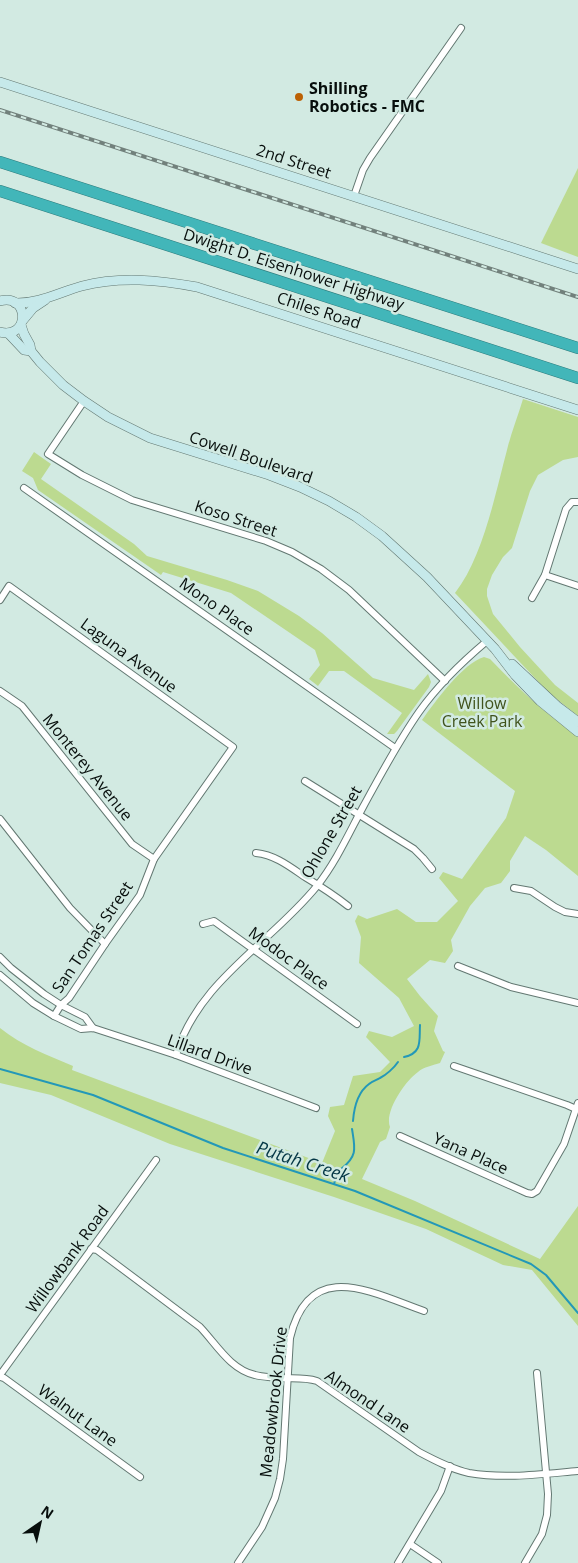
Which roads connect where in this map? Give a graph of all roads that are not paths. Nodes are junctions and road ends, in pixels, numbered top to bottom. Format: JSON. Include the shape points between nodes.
{"nodes":[{"id":1,"x":461,"y":28,"type":"dead end"},
{"id":2,"x":0,"y":82,"type":"edge"},
{"id":3,"x":0,"y":162,"type":"edge"},
{"id":4,"x":0,"y":191,"type":"edge"},
{"id":5,"x":354,"y":196,"type":"junction"},
{"id":6,"x":578,"y":269,"type":"edge"},
{"id":7,"x":46,"y":299,"type":"junction"},
{"id":8,"x":6,"y":300,"type":"edge"},
{"id":9,"x":22,"y":322,"type":"junction"},
{"id":10,"x":4,"y":333,"type":"edge"},
{"id":11,"x":578,"y":348,"type":"edge"},
{"id":12,"x":30,"y":351,"type":"junction"},
{"id":13,"x":578,"y":378,"type":"edge"},
{"id":14,"x":84,"y":401,"type":"junction"},
{"id":15,"x":578,"y":410,"type":"edge"},
{"id":16,"x":24,"y":488,"type":"dead end"},
{"id":17,"x":578,"y":502,"type":"edge"},
{"id":18,"x":546,"y":575,"type":"junction"},
{"id":19,"x":578,"y":586,"type":"edge"},
{"id":20,"x":532,"y":598,"type":"dead end"},
{"id":21,"x":0,"y":600,"type":"edge"},
{"id":22,"x":487,"y":641,"type":"junction"},
{"id":23,"x":495,"y":649,"type":"junction"},
{"id":24,"x":445,"y":681,"type":"junction"},
{"id":25,"x":0,"y":691,"type":"edge"},
{"id":26,"x":578,"y":722,"type":"edge"},
{"id":27,"x":578,"y":732,"type":"edge"},
{"id":28,"x":233,"y":747,"type":"joint"},
{"id":29,"x":396,"y":748,"type":"junction"},
{"id":30,"x":305,"y":781,"type":"dead end"},
{"id":31,"x":358,"y":815,"type":"junction"},
{"id":32,"x":0,"y":819,"type":"edge"},
{"id":33,"x":256,"y":853,"type":"dead end"},
{"id":34,"x":154,"y":859,"type":"junction"},
{"id":35,"x":432,"y":870,"type":"dead end"},
{"id":36,"x":318,"y":885,"type":"junction"},
{"id":37,"x":514,"y":888,"type":"dead end"},
{"id":38,"x":348,"y":906,"type":"dead end"},
{"id":39,"x":578,"y":914,"type":"edge"},
{"id":40,"x":203,"y":924,"type":"dead end"},
{"id":41,"x":105,"y":944,"type":"junction"},
{"id":42,"x":253,"y":949,"type":"junction"},
{"id":43,"x":0,"y":957,"type":"edge"},
{"id":44,"x":458,"y":966,"type":"dead end"},
{"id":45,"x":0,"y":975,"type":"edge"},
{"id":46,"x":26,"y":981,"type":"junction"},
{"id":47,"x":18,"y":991,"type":"junction"},
{"id":48,"x":578,"y":1003,"type":"edge"},
{"id":49,"x":61,"y":1005,"type":"junction"},
{"id":50,"x":54,"y":1016,"type":"junction"},
{"id":51,"x":357,"y":1024,"type":"dead end"},
{"id":52,"x":93,"y":1028,"type":"junction"},
{"id":53,"x":176,"y":1056,"type":"junction"},
{"id":54,"x":454,"y":1066,"type":"dead end"},
{"id":55,"x":577,"y":1106,"type":"edge"},
{"id":56,"x":316,"y":1108,"type":"dead end"},
{"id":57,"x":400,"y":1136,"type":"dead end"},
{"id":58,"x":156,"y":1160,"type":"dead end"},
{"id":59,"x":92,"y":1249,"type":"junction"},
{"id":60,"x":424,"y":1311,"type":"dead end"},
{"id":61,"x":537,"y":1373,"type":"dead end"},
{"id":62,"x":0,"y":1376,"type":"edge"},
{"id":63,"x":288,"y":1377,"type":"junction"},
{"id":64,"x":450,"y":1466,"type":"junction"},
{"id":65,"x":578,"y":1471,"type":"edge"},
{"id":66,"x":545,"y":1474,"type":"junction"},
{"id":67,"x":140,"y":1476,"type":"dead end"},
{"id":68,"x":410,"y":1544,"type":"junction"},
{"id":69,"x":238,"y":1563,"type":"edge"},
{"id":70,"x":398,"y":1563,"type":"edge"},
{"id":71,"x":438,"y":1563,"type":"edge"},
{"id":72,"x":525,"y":1563,"type":"edge"}],
"edges":[{"from":1,"to":5,"type":"street","via":[[370,158]]},
{"from":2,"to":5,"type":"street","name":"2nd Street"},
{"from":3,"to":11,"type":"highway","name":"Dwight D. Eisenhower Highway"},
{"from":4,"to":13,"type":"highway","name":"Dwight D. Eisenhower Highway"},
{"from":5,"to":6,"type":"street","name":"2nd Street"},
{"from":7,"to":8,"type":"street","via":[[24,303]]},
{"from":7,"to":9,"type":"street"},
{"from":7,"to":15,"type":"street","name":"Chiles Road","via":[[108,281],[141,280],[197,287]]},
{"from":8,"to":9,"type":"street","name":"Cowell Boulevard","via":[[21,309]]},
{"from":9,"to":10,"type":"street","via":[[13,332]]},
{"from":9,"to":12,"type":"street","name":"Cowell Boulevard"},
{"from":10,"to":12,"type":"street","name":"Cowell Boulevard","via":[[24,350]]},
{"from":12,"to":14,"type":"street","name":"Cowell Boulevard","via":[[63,385]]},
{"from":14,"to":22,"type":"street","name":"Cowell Boulevard","via":[[150,438],[269,475],[329,501],[403,554]]},
{"from":14,"to":24,"type":"street","name":"Koso Street","via":[[48,454],[132,500],[292,552],[348,590]]},
{"from":16,"to":29,"type":"street","name":"Mono Place"},
{"from":17,"to":18,"type":"street","via":[[572,502],[566,509]]},
{"from":18,"to":19,"type":"street"},
{"from":18,"to":20,"type":"street"},
{"from":21,"to":28,"type":"street","name":"Laguna Avenue","via":[[9,586]]},
{"from":22,"to":23,"type":"street","name":"Cowell Boulevard"},
{"from":22,"to":24,"type":"street","name":"Ohlone Street"},
{"from":23,"to":26,"type":"street","name":"Cowell Boulevard"},
{"from":23,"to":27,"type":"street","name":"Cowell Boulevard","via":[[515,675]]},
{"from":24,"to":29,"type":"street","name":"Ohlone Street"},
{"from":25,"to":34,"type":"street","name":"Monterey Avenue","via":[[22,706],[132,844]]},
{"from":28,"to":34,"type":"street","name":"San Tomas Street"},
{"from":29,"to":31,"type":"street","name":"Ohlone Street"},
{"from":30,"to":31,"type":"street"},
{"from":31,"to":35,"type":"street","via":[[414,849]]},
{"from":31,"to":36,"type":"street","name":"Ohlone Street"},
{"from":32,"to":41,"type":"street","via":[[70,908]]},
{"from":33,"to":36,"type":"street","via":[[278,859]]},
{"from":34,"to":41,"type":"street","name":"San Tomas Street","via":[[140,895]]},
{"from":36,"to":38,"type":"street"},
{"from":36,"to":42,"type":"street","name":"Ohlone Street"},
{"from":37,"to":39,"type":"street","via":[[531,890],[555,907]]},
{"from":40,"to":42,"type":"street","name":"Modoc Place","via":[[214,921]]},
{"from":41,"to":49,"type":"street","name":"San Tomas Street","via":[[70,998]]},
{"from":42,"to":51,"type":"street","name":"Modoc Place"},
{"from":42,"to":53,"type":"street","name":"Ohlone Street","via":[[201,1004],[185,1030]]},
{"from":43,"to":46,"type":"street","name":"Lillard Drive"},
{"from":44,"to":48,"type":"street","via":[[511,987]]},
{"from":45,"to":47,"type":"street","name":"Lillard Drive"},
{"from":46,"to":47,"type":"street"},
{"from":46,"to":49,"type":"street","name":"Lillard Drive"},
{"from":47,"to":50,"type":"street","name":"Lillard Drive"},
{"from":49,"to":50,"type":"street","name":"San Tomas Street"},
{"from":49,"to":52,"type":"street","name":"Lillard Drive","via":[[85,1017]]},
{"from":50,"to":52,"type":"street","name":"Lillard Drive","via":[[81,1029]]},
{"from":52,"to":53,"type":"street","name":"Lillard Drive"},
{"from":53,"to":56,"type":"street","name":"Lillard Drive"},
{"from":54,"to":55,"type":"street"},
{"from":55,"to":57,"type":"street","name":"Yana Place","via":[[564,1144],[537,1191],[532,1194]]},
{"from":58,"to":59,"type":"street","name":"Willowbank Road"},
{"from":59,"to":62,"type":"street","name":"Willowbank Road"},
{"from":59,"to":63,"type":"street","name":"Almond Lane","via":[[200,1327],[224,1356],[239,1368],[254,1375]]},
{"from":60,"to":63,"type":"street","name":"Meadowbrook Drive","via":[[360,1288],[342,1286],[326,1289],[310,1298],[293,1324]]},
{"from":61,"to":66,"type":"street"},
{"from":62,"to":67,"type":"street","name":"Walnut Lane"},
{"from":63,"to":64,"type":"street","name":"Almond Lane","via":[[317,1381],[418,1452]]},
{"from":63,"to":69,"type":"street","name":"Meadowbrook Drive","via":[[283,1459],[275,1498],[262,1527]]},
{"from":64,"to":66,"type":"street","name":"Almond Lane","via":[[496,1476]]},
{"from":64,"to":68,"type":"street","via":[[441,1491]]},
{"from":65,"to":66,"type":"street","name":"Almond Lane"},
{"from":66,"to":72,"type":"street","via":[[547,1515],[542,1534]]},
{"from":68,"to":70,"type":"street"},
{"from":68,"to":71,"type":"street"}]}
